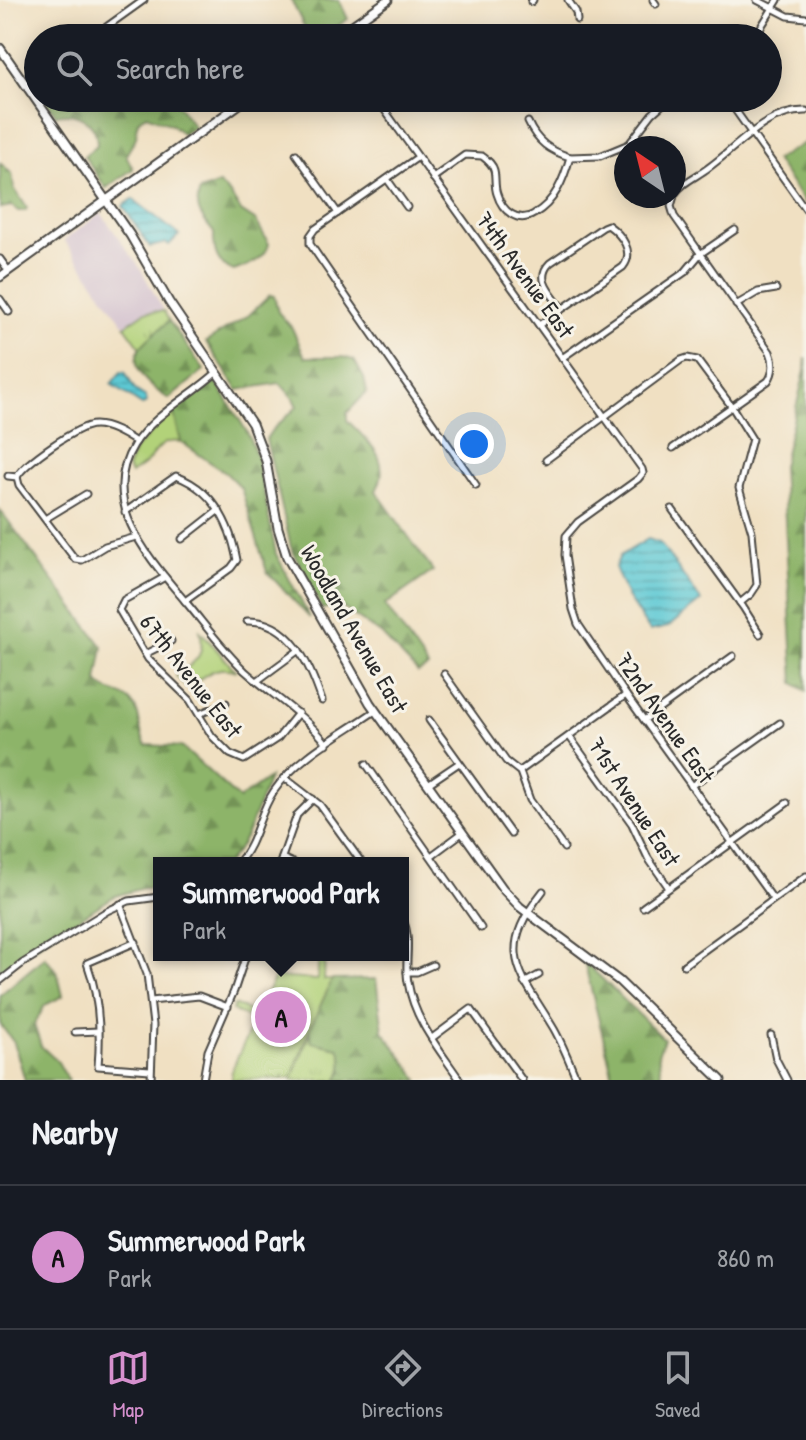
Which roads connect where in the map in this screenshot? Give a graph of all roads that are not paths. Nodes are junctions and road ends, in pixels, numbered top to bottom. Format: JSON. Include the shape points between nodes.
{"nodes":[{"id":1,"x":144,"y":0,"type":"edge"},
{"id":2,"x":388,"y":0,"type":"edge"},
{"id":3,"x":568,"y":0,"type":"edge"},
{"id":4,"x":757,"y":0,"type":"edge"},
{"id":5,"x":778,"y":0,"type":"edge"},
{"id":6,"x":772,"y":10,"type":"junction"},
{"id":7,"x":806,"y":18,"type":"edge"},
{"id":8,"x":577,"y":20,"type":"dead end"},
{"id":9,"x":111,"y":24,"type":"edge"},
{"id":10,"x":354,"y":24,"type":"edge"},
{"id":11,"x":763,"y":24,"type":"edge"},
{"id":12,"x":0,"y":48,"type":"edge"},
{"id":13,"x":24,"y":83,"type":"edge"},
{"id":14,"x":806,"y":111,"type":"edge"},
{"id":15,"x":45,"y":112,"type":"edge"},
{"id":16,"x":229,"y":112,"type":"edge"},
{"id":17,"x":386,"y":112,"type":"edge"},
{"id":18,"x":654,"y":112,"type":"edge"},
{"id":19,"x":737,"y":112,"type":"edge"},
{"id":20,"x":528,"y":122,"type":"dead end"},
{"id":21,"x":752,"y":133,"type":"junction"},
{"id":22,"x":296,"y":154,"type":"dead end"},
{"id":23,"x":418,"y":157,"type":"junction"},
{"id":24,"x":570,"y":157,"type":"junction"},
{"id":25,"x":433,"y":178,"type":"junction"},
{"id":26,"x":387,"y":179,"type":"junction"},
{"id":27,"x":686,"y":182,"type":"edge"},
{"id":28,"x":106,"y":200,"type":"junction"},
{"id":29,"x":407,"y":207,"type":"dead end"},
{"id":30,"x":672,"y":208,"type":"edge"},
{"id":31,"x":806,"y":210,"type":"edge"},
{"id":32,"x":338,"y":213,"type":"junction"},
{"id":33,"x":735,"y":230,"type":"dead end"},
{"id":34,"x":700,"y":254,"type":"junction"},
{"id":35,"x":0,"y":259,"type":"edge"},
{"id":36,"x":8,"y":270,"type":"junction"},
{"id":37,"x":0,"y":277,"type":"edge"},
{"id":38,"x":776,"y":289,"type":"dead end"},
{"id":39,"x":0,"y":299,"type":"edge"},
{"id":40,"x":736,"y":305,"type":"junction"},
{"id":41,"x":562,"y":309,"type":"junction"},
{"id":42,"x":9,"y":312,"type":"dead end"},
{"id":43,"x":539,"y":325,"type":"junction"},
{"id":44,"x":562,"y":358,"type":"junction"},
{"id":45,"x":217,"y":372,"type":"junction"},
{"id":46,"x":732,"y":407,"type":"junction"},
{"id":47,"x":603,"y":416,"type":"junction"},
{"id":48,"x":136,"y":442,"type":"junction"},
{"id":49,"x":673,"y":448,"type":"dead end"},
{"id":50,"x":546,"y":460,"type":"dead end"},
{"id":51,"x":8,"y":476,"type":"dead end"},
{"id":52,"x":17,"y":477,"type":"junction"},
{"id":53,"x":476,"y":485,"type":"dead end"},
{"id":54,"x":86,"y":494,"type":"dead end"},
{"id":55,"x":672,"y":509,"type":"dead end"},
{"id":56,"x":219,"y":510,"type":"junction"},
{"id":57,"x":125,"y":512,"type":"junction"},
{"id":58,"x":45,"y":519,"type":"junction"},
{"id":59,"x":136,"y":537,"type":"junction"},
{"id":60,"x":182,"y":539,"type":"dead end"},
{"id":61,"x":565,"y":542,"type":"joint"},
{"id":62,"x":165,"y":577,"type":"junction"},
{"id":63,"x":185,"y":601,"type":"junction"},
{"id":64,"x":740,"y":603,"type":"junction"},
{"id":65,"x":247,"y":621,"type":"dead end"},
{"id":66,"x":760,"y":634,"type":"dead end"},
{"id":67,"x":171,"y":641,"type":"dead end"},
{"id":68,"x":299,"y":650,"type":"junction"},
{"id":69,"x":145,"y":654,"type":"junction"},
{"id":70,"x":733,"y":656,"type":"dead end"},
{"id":71,"x":444,"y":674,"type":"dead end"},
{"id":72,"x":257,"y":681,"type":"junction"},
{"id":73,"x":626,"y":695,"type":"junction"},
{"id":74,"x":322,"y":701,"type":"dead end"},
{"id":75,"x":226,"y":703,"type":"dead end"},
{"id":76,"x":376,"y":711,"type":"junction"},
{"id":77,"x":298,"y":713,"type":"junction"},
{"id":78,"x":199,"y":714,"type":"junction"},
{"id":79,"x":429,"y":720,"type":"dead end"},
{"id":80,"x":644,"y":720,"type":"junction"},
{"id":81,"x":780,"y":723,"type":"dead end"},
{"id":82,"x":569,"y":736,"type":"junction"},
{"id":83,"x":327,"y":744,"type":"junction"},
{"id":84,"x":459,"y":763,"type":"junction"},
{"id":85,"x":366,"y":764,"type":"dead end"},
{"id":86,"x":520,"y":772,"type":"junction"},
{"id":87,"x":285,"y":778,"type":"junction"},
{"id":88,"x":428,"y":784,"type":"junction"},
{"id":89,"x":691,"y":786,"type":"junction"},
{"id":90,"x":313,"y":799,"type":"junction"},
{"id":91,"x":787,"y":803,"type":"dead end"},
{"id":92,"x":462,"y":833,"type":"junction"},
{"id":93,"x":511,"y":834,"type":"dead end"},
{"id":94,"x":732,"y":843,"type":"junction"},
{"id":95,"x":564,"y":848,"type":"dead end"},
{"id":96,"x":431,"y":856,"type":"junction"},
{"id":97,"x":242,"y":857,"type":"edge"},
{"id":98,"x":282,"y":857,"type":"edge"},
{"id":99,"x":357,"y":857,"type":"edge"},
{"id":100,"x":806,"y":876,"type":"edge"},
{"id":101,"x":669,"y":888,"type":"junction"},
{"id":102,"x":543,"y":891,"type":"dead end"},
{"id":103,"x":153,"y":898,"type":"edge"},
{"id":104,"x":773,"y":899,"type":"junction"},
{"id":105,"x":120,"y":904,"type":"junction"},
{"id":106,"x":643,"y":907,"type":"dead end"},
{"id":107,"x":527,"y":912,"type":"junction"},
{"id":108,"x":481,"y":928,"type":"dead end"},
{"id":109,"x":136,"y":942,"type":"junction"},
{"id":110,"x":244,"y":961,"type":"edge"},
{"id":111,"x":407,"y":961,"type":"edge"},
{"id":112,"x":433,"y":965,"type":"dead end"},
{"id":113,"x":684,"y":965,"type":"dead end"},
{"id":114,"x":407,"y":972,"type":"junction"},
{"id":115,"x":539,"y":975,"type":"dead end"},
{"id":116,"x":0,"y":981,"type":"edge"},
{"id":117,"x":524,"y":983,"type":"junction"},
{"id":118,"x":151,"y":1001,"type":"junction"},
{"id":119,"x":228,"y":1007,"type":"junction"},
{"id":120,"x":99,"y":1031,"type":"junction"},
{"id":121,"x":75,"y":1032,"type":"dead end"},
{"id":122,"x":771,"y":1035,"type":"dead end"},
{"id":123,"x":432,"y":1038,"type":"junction"},
{"id":124,"x":150,"y":1070,"type":"junction"},
{"id":125,"x":151,"y":1080,"type":"edge"},
{"id":126,"x":203,"y":1080,"type":"edge"},
{"id":127,"x":460,"y":1080,"type":"edge"},
{"id":128,"x":522,"y":1080,"type":"edge"},
{"id":129,"x":577,"y":1080,"type":"edge"},
{"id":130,"x":721,"y":1080,"type":"edge"},
{"id":131,"x":787,"y":1080,"type":"edge"}],
"edges":[{"from":1,"to":9,"type":"street"},
{"from":2,"to":10,"type":"street"},
{"from":3,"to":8,"type":"street"},
{"from":4,"to":6,"type":"street"},
{"from":5,"to":6,"type":"street"},
{"from":6,"to":7,"type":"street"},
{"from":6,"to":11,"type":"street"},
{"from":12,"to":13,"type":"street","name":"Woodland Avenue East"},
{"from":14,"to":21,"type":"street","via":[[781,115]]},
{"from":15,"to":28,"type":"street","name":"Woodland Avenue East"},
{"from":16,"to":28,"type":"street"},
{"from":17,"to":23,"type":"street","name":"74th Avenue East"},
{"from":18,"to":24,"type":"street","via":[[629,144],[600,156]]},
{"from":19,"to":21,"type":"street"},
{"from":20,"to":24,"type":"street","via":[[548,149]]},
{"from":21,"to":27,"type":"street"},
{"from":21,"to":31,"type":"street"},
{"from":22,"to":32,"type":"street"},
{"from":23,"to":25,"type":"street","name":"74th Avenue East"},
{"from":23,"to":26,"type":"street"},
{"from":24,"to":25,"type":"street","via":[[549,200],[531,216],[520,218],[504,207],[494,169],[482,156],[465,155]]},
{"from":25,"to":43,"type":"street","name":"74th Avenue East"},
{"from":26,"to":29,"type":"street"},
{"from":26,"to":32,"type":"street"},
{"from":28,"to":36,"type":"street"},
{"from":28,"to":45,"type":"street","name":"Woodland Avenue East"},
{"from":30,"to":34,"type":"street"},
{"from":32,"to":53,"type":"street","via":[[315,229],[311,246]]},
{"from":33,"to":34,"type":"street"},
{"from":34,"to":40,"type":"street"},
{"from":34,"to":44,"type":"street","via":[[685,272]]},
{"from":35,"to":36,"type":"street"},
{"from":36,"to":37,"type":"street"},
{"from":38,"to":40,"type":"street"},
{"from":39,"to":42,"type":"street"},
{"from":40,"to":46,"type":"street","via":[[770,352],[773,370],[768,381]]},
{"from":41,"to":41,"type":"street","via":[[623,267],[629,258],[615,230],[606,225],[545,267],[543,279]]},
{"from":41,"to":43,"type":"street"},
{"from":43,"to":44,"type":"street","name":"74th Avenue East"},
{"from":44,"to":47,"type":"street","name":"74th Avenue East"},
{"from":45,"to":48,"type":"street"},
{"from":45,"to":76,"type":"street","name":"Woodland Avenue East","via":[[259,439],[287,557]]},
{"from":46,"to":47,"type":"street","via":[[692,358],[681,360]]},
{"from":46,"to":49,"type":"street"},
{"from":46,"to":64,"type":"street","via":[[752,439],[739,488],[752,532],[757,585]]},
{"from":47,"to":50,"type":"street"},
{"from":47,"to":61,"type":"street","name":"74th Avenue East","via":[[643,473],[578,522]]},
{"from":48,"to":52,"type":"street","via":[[95,425],[64,439]]},
{"from":48,"to":57,"type":"street","via":[[122,482]]},
{"from":51,"to":52,"type":"street"},
{"from":52,"to":58,"type":"street"},
{"from":54,"to":58,"type":"street"},
{"from":55,"to":64,"type":"street"},
{"from":56,"to":57,"type":"street","via":[[178,476]]},
{"from":56,"to":60,"type":"street"},
{"from":56,"to":63,"type":"street","via":[[232,537],[235,566]]},
{"from":57,"to":59,"type":"street"},
{"from":58,"to":59,"type":"street","via":[[72,558],[79,560]]},
{"from":59,"to":62,"type":"street"},
{"from":61,"to":73,"type":"street","name":"72nd Avenue East","via":[[578,624]]},
{"from":62,"to":63,"type":"street"},
{"from":62,"to":69,"type":"street","name":"67th Avenue East","via":[[119,607]]},
{"from":63,"to":72,"type":"street"},
{"from":64,"to":66,"type":"street"},
{"from":65,"to":68,"type":"street","via":[[269,624]]},
{"from":67,"to":69,"type":"street"},
{"from":68,"to":72,"type":"street"},
{"from":68,"to":74,"type":"street"},
{"from":69,"to":78,"type":"street","name":"67th Avenue East"},
{"from":70,"to":80,"type":"street"},
{"from":71,"to":86,"type":"street","via":[[506,761]]},
{"from":72,"to":77,"type":"street"},
{"from":73,"to":80,"type":"street","name":"72nd Avenue East"},
{"from":73,"to":82,"type":"street"},
{"from":75,"to":78,"type":"street"},
{"from":76,"to":83,"type":"street"},
{"from":76,"to":88,"type":"street","name":"Woodland Avenue East"},
{"from":77,"to":78,"type":"street","name":"67th Avenue East","via":[[278,738],[243,760],[217,742]]},
{"from":77,"to":83,"type":"street"},
{"from":79,"to":84,"type":"street"},
{"from":80,"to":89,"type":"street","name":"72nd Avenue East"},
{"from":81,"to":89,"type":"street"},
{"from":82,"to":86,"type":"street"},
{"from":82,"to":101,"type":"street","name":"71st Avenue East"},
{"from":83,"to":87,"type":"street"},
{"from":84,"to":88,"type":"street"},
{"from":84,"to":93,"type":"street"},
{"from":85,"to":96,"type":"street"},
{"from":86,"to":95,"type":"street","via":[[530,800]]},
{"from":87,"to":90,"type":"street"},
{"from":87,"to":97,"type":"street","via":[[266,803]]},
{"from":88,"to":92,"type":"street","name":"Woodland Avenue East"},
{"from":89,"to":94,"type":"street","name":"72nd Avenue East"},
{"from":90,"to":98,"type":"street","via":[[297,815]]},
{"from":90,"to":99,"type":"street"},
{"from":91,"to":94,"type":"street"},
{"from":92,"to":96,"type":"street"},
{"from":92,"to":107,"type":"street","name":"Woodland Avenue East"},
{"from":94,"to":101,"type":"street"},
{"from":94,"to":104,"type":"street","name":"72nd Avenue East"},
{"from":96,"to":108,"type":"street"},
{"from":100,"to":104,"type":"street"},
{"from":101,"to":106,"type":"street"},
{"from":102,"to":107,"type":"street"},
{"from":103,"to":105,"type":"street"},
{"from":104,"to":113,"type":"street"},
{"from":105,"to":109,"type":"street"},
{"from":105,"to":116,"type":"street"},
{"from":107,"to":117,"type":"street","via":[[516,951]]},
{"from":107,"to":130,"type":"street","name":"Woodland Avenue East","via":[[613,975]]},
{"from":109,"to":118,"type":"street"},
{"from":109,"to":120,"type":"street","via":[[87,963],[96,989]]},
{"from":110,"to":119,"type":"street"},
{"from":111,"to":114,"type":"street"},
{"from":112,"to":114,"type":"street"},
{"from":114,"to":123,"type":"street","via":[[415,1009]]},
{"from":115,"to":117,"type":"street"},
{"from":117,"to":129,"type":"street","via":[[557,1035]]},
{"from":118,"to":119,"type":"street","via":[[199,996]]},
{"from":118,"to":124,"type":"street"},
{"from":119,"to":126,"type":"street","via":[[208,1051]]},
{"from":120,"to":121,"type":"street"},
{"from":120,"to":124,"type":"street","via":[[98,1066]]},
{"from":122,"to":131,"type":"street"},
{"from":123,"to":127,"type":"street"},
{"from":123,"to":128,"type":"street","via":[[471,1009]]},
{"from":124,"to":125,"type":"street"}]}
